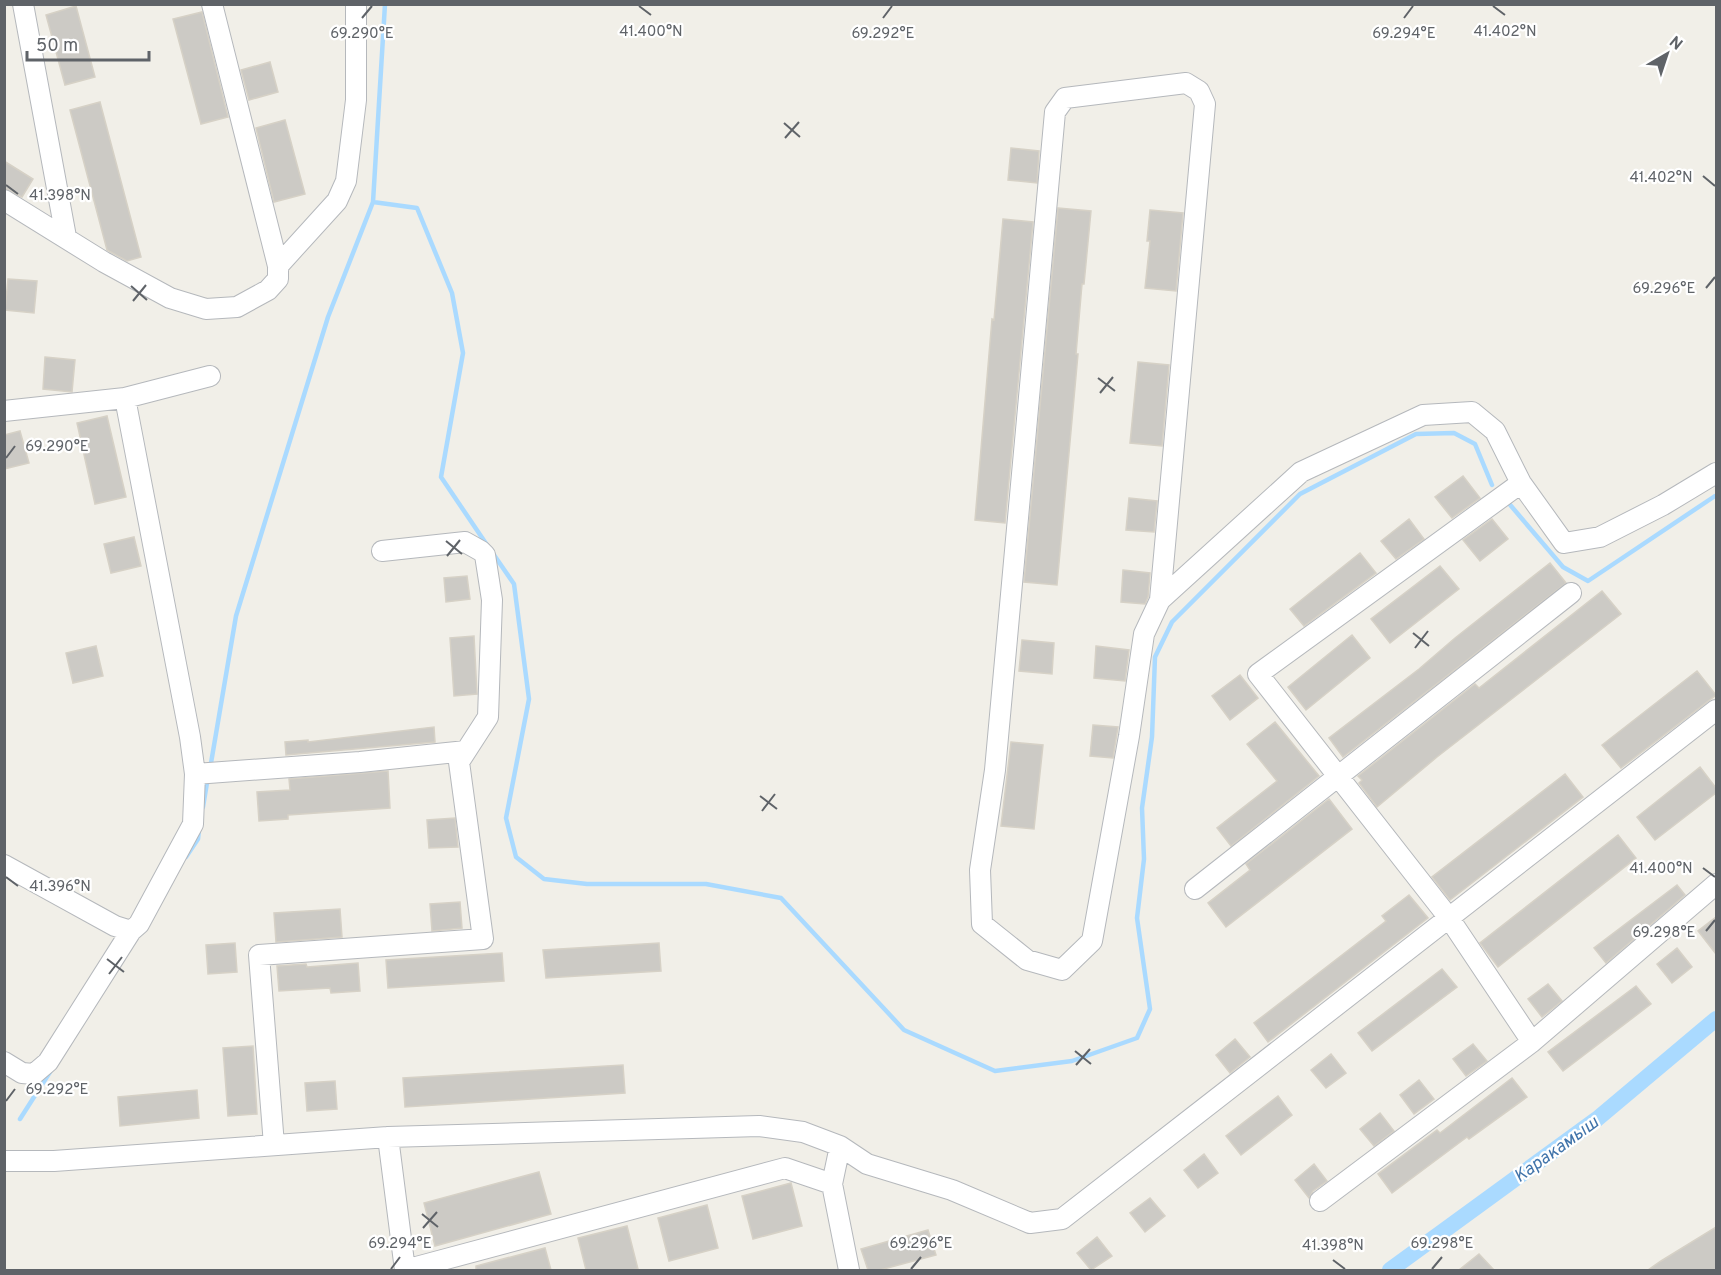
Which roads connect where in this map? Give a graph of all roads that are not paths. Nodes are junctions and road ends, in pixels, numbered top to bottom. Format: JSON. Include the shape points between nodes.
{"nodes":[{"id":1,"x":212,"y":4,"type":"edge"},
{"id":2,"x":356,"y":4,"type":"edge"},
{"id":3,"x":4,"y":5,"type":"edge"},
{"id":4,"x":25,"y":11,"type":"edge"},
{"id":5,"x":4,"y":201,"type":"edge"},
{"id":6,"x":66,"y":237,"type":"junction"},
{"id":7,"x":278,"y":266,"type":"junction"},
{"id":8,"x":210,"y":376,"type":"dead end"},
{"id":9,"x":125,"y":398,"type":"junction"},
{"id":10,"x":4,"y":411,"type":"edge"},
{"id":11,"x":1716,"y":473,"type":"edge"},
{"id":12,"x":1521,"y":483,"type":"junction"},
{"id":13,"x":382,"y":551,"type":"dead end"},
{"id":14,"x":1571,"y":592,"type":"dead end"},
{"id":15,"x":1160,"y":600,"type":"junction"},
{"id":16,"x":1716,"y":710,"type":"edge"},
{"id":17,"x":466,"y":751,"type":"junction"},
{"id":18,"x":195,"y":774,"type":"junction"},
{"id":19,"x":1338,"y":776,"type":"junction"},
{"id":20,"x":4,"y":866,"type":"edge"},
{"id":21,"x":1716,"y":884,"type":"edge"},
{"id":22,"x":1195,"y":889,"type":"dead end"},
{"id":23,"x":1449,"y":918,"type":"junction"},
{"id":24,"x":131,"y":931,"type":"junction"},
{"id":25,"x":1532,"y":1042,"type":"junction"},
{"id":26,"x":4,"y":1062,"type":"edge"},
{"id":27,"x":388,"y":1137,"type":"junction"},
{"id":28,"x":274,"y":1145,"type":"junction"},
{"id":29,"x":840,"y":1146,"type":"junction"},
{"id":30,"x":4,"y":1161,"type":"edge"},
{"id":31,"x":832,"y":1184,"type":"junction"},
{"id":32,"x":1320,"y":1202,"type":"dead end"},
{"id":33,"x":405,"y":1270,"type":"edge"},
{"id":34,"x":849,"y":1270,"type":"edge"}],
"edges":[{"from":1,"to":7,"type":"street"},
{"from":2,"to":7,"type":"street","via":[[356,100],[346,181],[337,201]]},
{"from":3,"to":4,"type":"street"},
{"from":4,"to":6,"type":"street"},
{"from":5,"to":6,"type":"street"},
{"from":6,"to":7,"type":"street","via":[[170,298],[206,309],[237,308],[268,290],[278,279]]},
{"from":8,"to":9,"type":"street"},
{"from":9,"to":10,"type":"street"},
{"from":9,"to":18,"type":"street"},
{"from":11,"to":12,"type":"street","via":[[1600,537],[1564,543]]},
{"from":12,"to":15,"type":"street","via":[[1494,431],[1472,411],[1423,415],[1301,472]]},
{"from":12,"to":19,"type":"street","via":[[1258,674]]},
{"from":13,"to":17,"type":"street","via":[[465,542],[485,555],[492,600],[488,717]]},
{"from":14,"to":19,"type":"street"},
{"from":15,"to":15,"type":"street","via":[[1144,634],[1092,941],[1062,970],[1027,960],[982,924],[980,870],[994,770],[1055,112],[1065,98],[1186,83],[1199,91],[1205,104]]},
{"from":16,"to":23,"type":"street"},
{"from":17,"to":18,"type":"street"},
{"from":17,"to":28,"type":"street","via":[[459,762],[483,939],[259,955]]},
{"from":18,"to":24,"type":"street","via":[[193,824],[139,924]]},
{"from":19,"to":22,"type":"street"},
{"from":19,"to":23,"type":"street"},
{"from":20,"to":24,"type":"street"},
{"from":21,"to":25,"type":"street"},
{"from":23,"to":25,"type":"street"},
{"from":23,"to":29,"type":"street","via":[[1062,1219],[1030,1223],[952,1190],[867,1164]]},
{"from":24,"to":26,"type":"street","via":[[48,1062],[34,1074],[22,1073]]},
{"from":25,"to":32,"type":"street"},
{"from":27,"to":28,"type":"street"},
{"from":27,"to":29,"type":"street","via":[[759,1126],[802,1132]]},
{"from":27,"to":33,"type":"street"},
{"from":28,"to":30,"type":"street"},
{"from":29,"to":31,"type":"street"},
{"from":31,"to":33,"type":"street","via":[[785,1168]]},
{"from":31,"to":34,"type":"street"}]}
